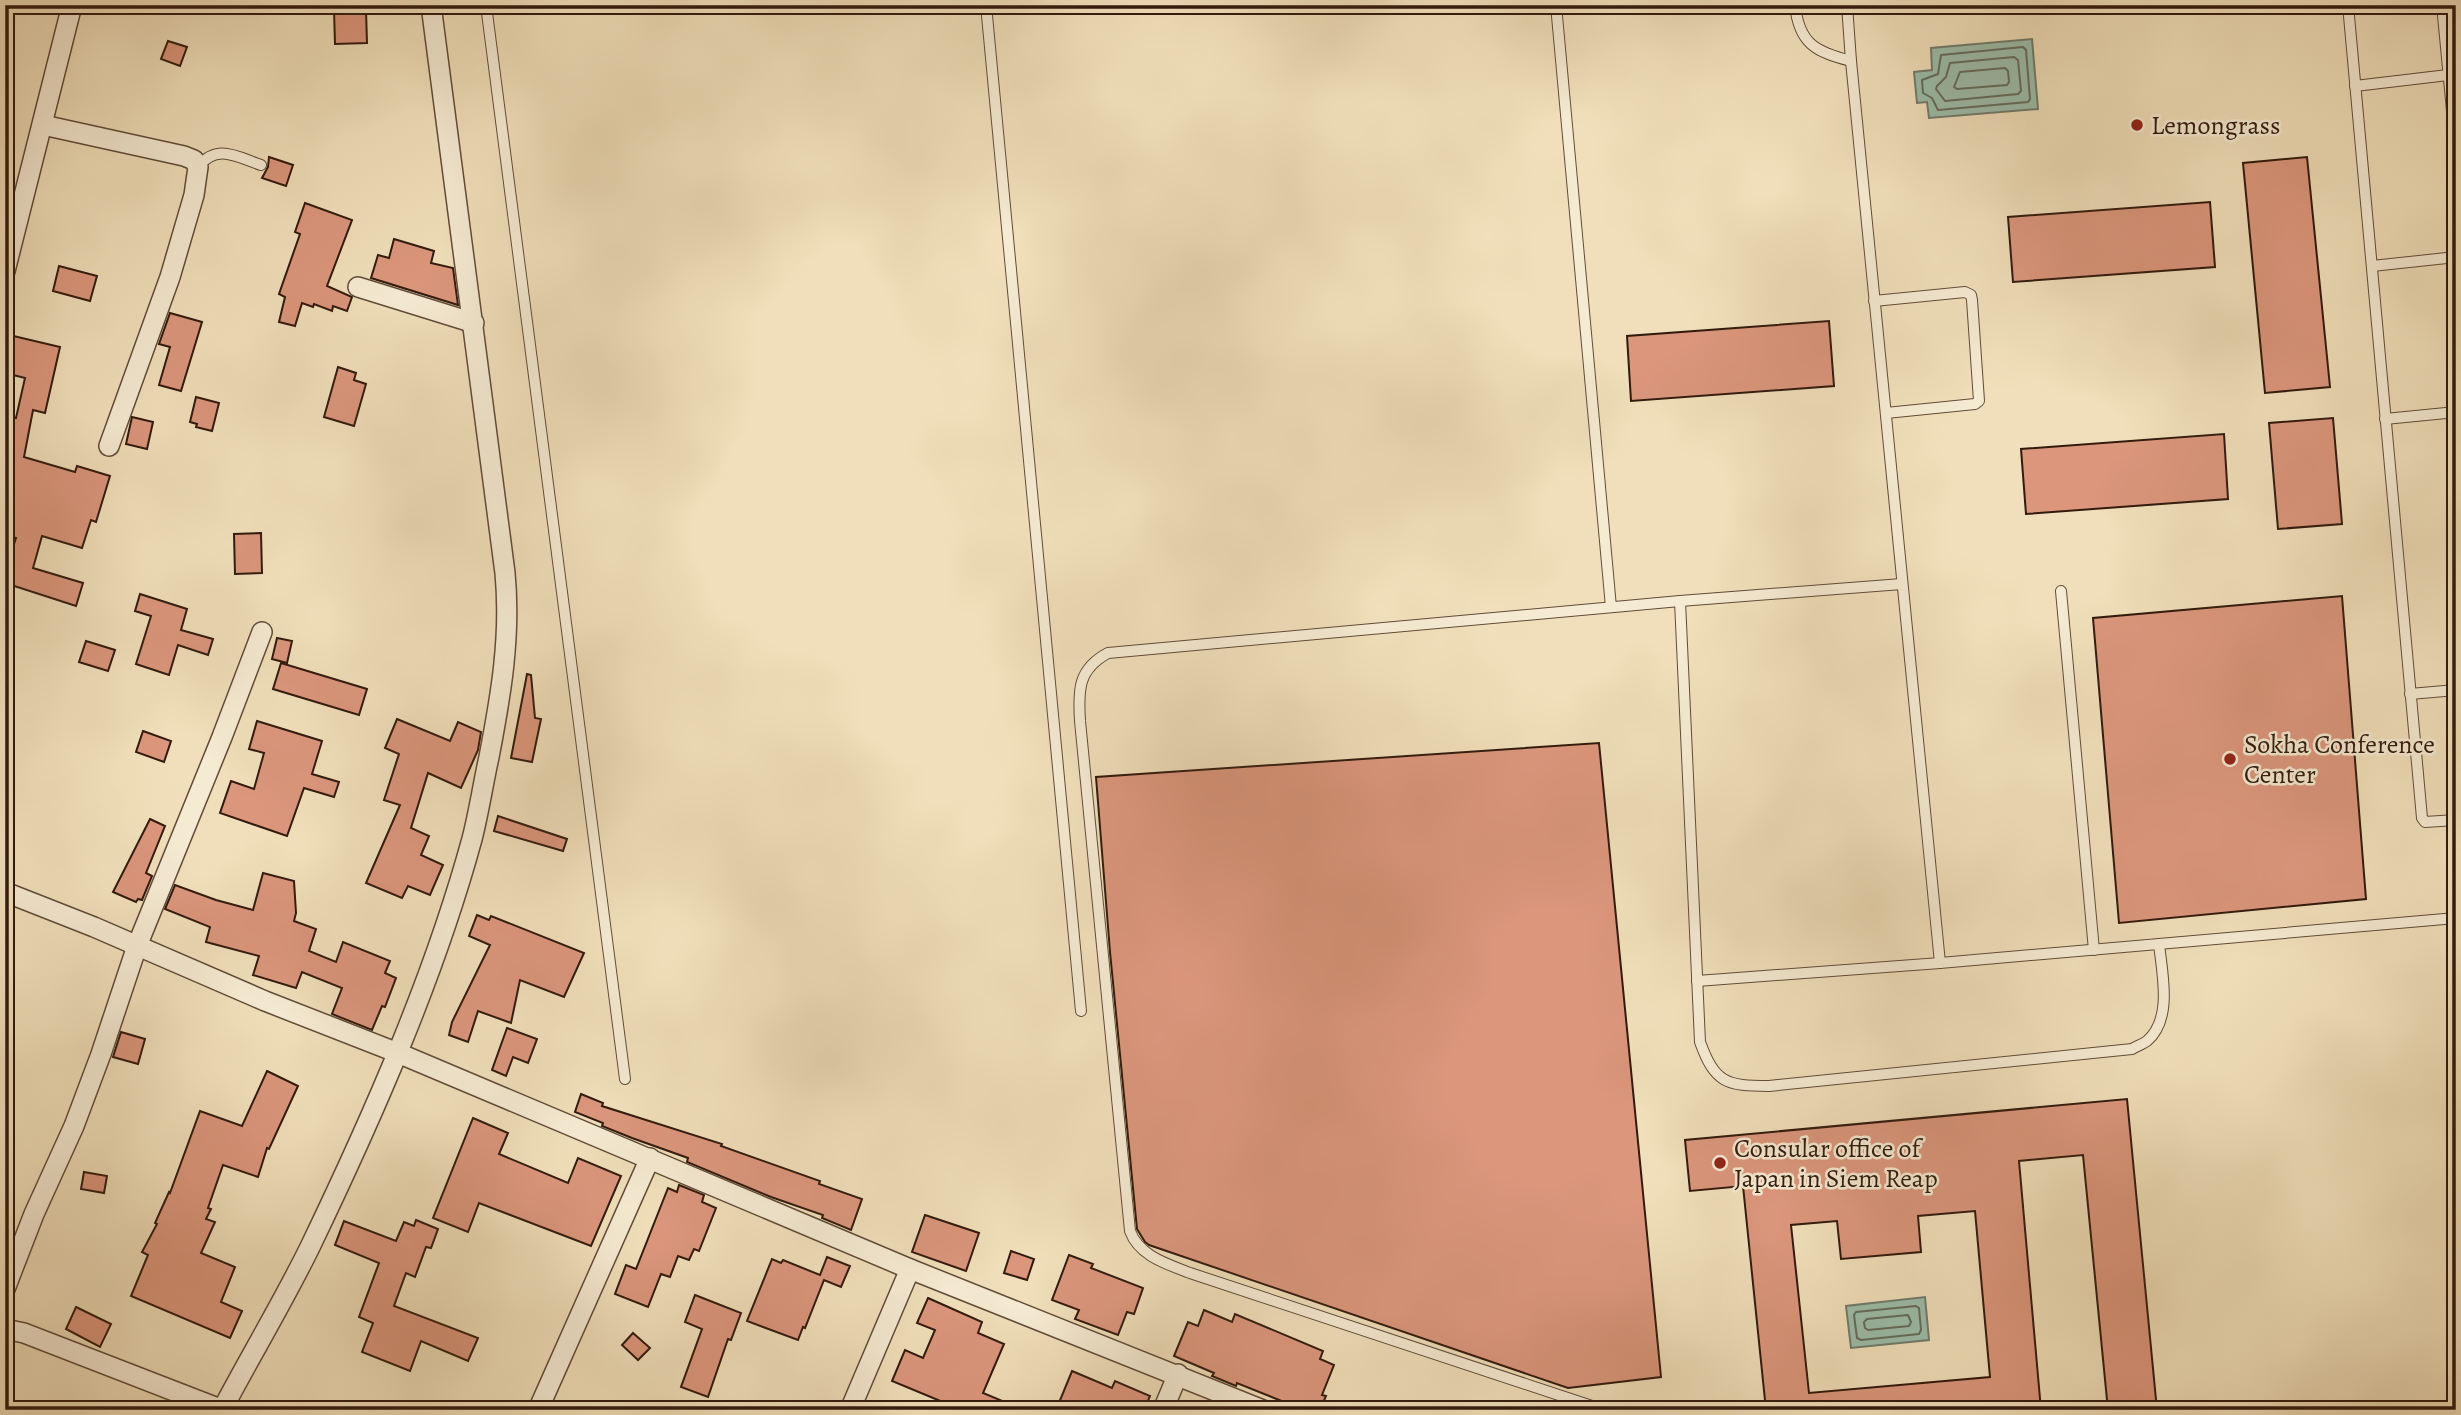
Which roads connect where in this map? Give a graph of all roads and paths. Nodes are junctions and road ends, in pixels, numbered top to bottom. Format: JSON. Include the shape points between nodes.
{"nodes":[{"id":1,"x":72,"y":5,"type":"edge"},
{"id":2,"x":431,"y":5,"type":"edge"},
{"id":3,"x":486,"y":5,"type":"edge"},
{"id":4,"x":986,"y":5,"type":"edge"},
{"id":5,"x":1556,"y":5,"type":"edge"},
{"id":6,"x":1795,"y":5,"type":"edge"},
{"id":7,"x":1847,"y":5,"type":"edge"},
{"id":8,"x":2348,"y":5,"type":"edge"},
{"id":9,"x":2442,"y":5,"type":"edge"},
{"id":10,"x":1851,"y":61,"type":"junction"},
{"id":11,"x":2448,"y":75,"type":"junction"},
{"id":12,"x":2356,"y":86,"type":"junction"},
{"id":13,"x":43,"y":125,"type":"junction"},
{"id":14,"x":2456,"y":153,"type":"edge"},
{"id":15,"x":261,"y":164,"type":"dead end"},
{"id":16,"x":198,"y":167,"type":"junction"},
{"id":17,"x":2456,"y":257,"type":"edge"},
{"id":18,"x":2372,"y":266,"type":"junction"},
{"id":19,"x":5,"y":271,"type":"edge"},
{"id":20,"x":358,"y":288,"type":"dead end"},
{"id":21,"x":1874,"y":301,"type":"junction"},
{"id":22,"x":474,"y":323,"type":"junction"},
{"id":23,"x":2456,"y":412,"type":"edge"},
{"id":24,"x":1886,"y":413,"type":"junction"},
{"id":25,"x":2385,"y":419,"type":"junction"},
{"id":26,"x":109,"y":446,"type":"dead end"},
{"id":27,"x":1902,"y":584,"type":"junction"},
{"id":28,"x":2061,"y":591,"type":"dead end"},
{"id":29,"x":1679,"y":601,"type":"junction"},
{"id":30,"x":1611,"y":607,"type":"junction"},
{"id":31,"x":262,"y":632,"type":"dead end"},
{"id":32,"x":2456,"y":690,"type":"edge"},
{"id":33,"x":2410,"y":694,"type":"junction"},
{"id":34,"x":2456,"y":820,"type":"edge"},
{"id":35,"x":5,"y":892,"type":"edge"},
{"id":36,"x":2456,"y":918,"type":"edge"},
{"id":37,"x":2159,"y":944,"type":"junction"},
{"id":38,"x":136,"y":946,"type":"junction"},
{"id":39,"x":2094,"y":950,"type":"junction"},
{"id":40,"x":1940,"y":964,"type":"junction"},
{"id":41,"x":1697,"y":981,"type":"junction"},
{"id":42,"x":1081,"y":1011,"type":"dead end"},
{"id":43,"x":398,"y":1053,"type":"junction"},
{"id":44,"x":625,"y":1079,"type":"dead end"},
{"id":45,"x":650,"y":1158,"type":"junction"},
{"id":46,"x":911,"y":1269,"type":"junction"},
{"id":47,"x":5,"y":1289,"type":"edge"},
{"id":48,"x":5,"y":1329,"type":"edge"},
{"id":49,"x":1178,"y":1374,"type":"junction"},
{"id":50,"x":222,"y":1410,"type":"edge"},
{"id":51,"x":538,"y":1410,"type":"edge"},
{"id":52,"x":850,"y":1410,"type":"edge"},
{"id":53,"x":1163,"y":1410,"type":"edge"},
{"id":54,"x":1263,"y":1410,"type":"edge"},
{"id":55,"x":1604,"y":1410,"type":"edge"}],
"edges":[{"from":1,"to":13,"type":"street"},
{"from":2,"to":22,"type":"street"},
{"from":3,"to":44,"type":"lane"},
{"from":4,"to":42,"type":"lane"},
{"from":5,"to":30,"type":"lane"},
{"from":6,"to":10,"type":"lane","via":[[1803,38],[1814,48]]},
{"from":7,"to":10,"type":"lane"},
{"from":8,"to":12,"type":"lane"},
{"from":9,"to":11,"type":"lane"},
{"from":10,"to":21,"type":"lane"},
{"from":11,"to":12,"type":"lane"},
{"from":11,"to":14,"type":"lane"},
{"from":12,"to":18,"type":"lane"},
{"from":13,"to":16,"type":"street","via":[[184,156]]},
{"from":13,"to":19,"type":"street"},
{"from":15,"to":16,"type":"lane","via":[[221,152],[205,158]]},
{"from":16,"to":26,"type":"street","via":[[170,276]]},
{"from":17,"to":18,"type":"lane"},
{"from":18,"to":25,"type":"lane"},
{"from":20,"to":22,"type":"street"},
{"from":21,"to":24,"type":"lane"},
{"from":21,"to":24,"type":"lane","via":[[1965,292],[1972,300],[1979,401]]},
{"from":22,"to":43,"type":"street","via":[[509,608],[507,650],[472,838]]},
{"from":23,"to":25,"type":"lane"},
{"from":24,"to":27,"type":"lane"},
{"from":25,"to":33,"type":"lane"},
{"from":27,"to":29,"type":"lane"},
{"from":27,"to":40,"type":"lane"},
{"from":28,"to":39,"type":"lane"},
{"from":29,"to":30,"type":"lane"},
{"from":29,"to":41,"type":"lane"},
{"from":30,"to":55,"type":"lane","via":[[1108,653],[1086,671],[1079,699],[1130,1231],[1138,1247],[1158,1261],[1190,1273]]},
{"from":31,"to":38,"type":"street"},
{"from":32,"to":33,"type":"lane"},
{"from":33,"to":34,"type":"lane","via":[[2422,818],[2425,822]]},
{"from":35,"to":38,"type":"street"},
{"from":36,"to":37,"type":"lane"},
{"from":37,"to":39,"type":"lane"},
{"from":37,"to":41,"type":"lane","via":[[2161,1020],[2148,1040],[2132,1049],[1769,1086],[1741,1086],[1718,1077],[1708,1063],[1700,1042]]},
{"from":38,"to":43,"type":"street"},
{"from":38,"to":47,"type":"street","via":[[74,1126]]},
{"from":39,"to":40,"type":"lane"},
{"from":40,"to":41,"type":"lane"},
{"from":43,"to":45,"type":"street"},
{"from":43,"to":50,"type":"street","via":[[309,1248]]},
{"from":45,"to":46,"type":"street"},
{"from":45,"to":51,"type":"street"},
{"from":46,"to":49,"type":"street"},
{"from":46,"to":52,"type":"street"},
{"from":48,"to":50,"type":"street"},
{"from":49,"to":53,"type":"street"},
{"from":49,"to":54,"type":"street"}]}
